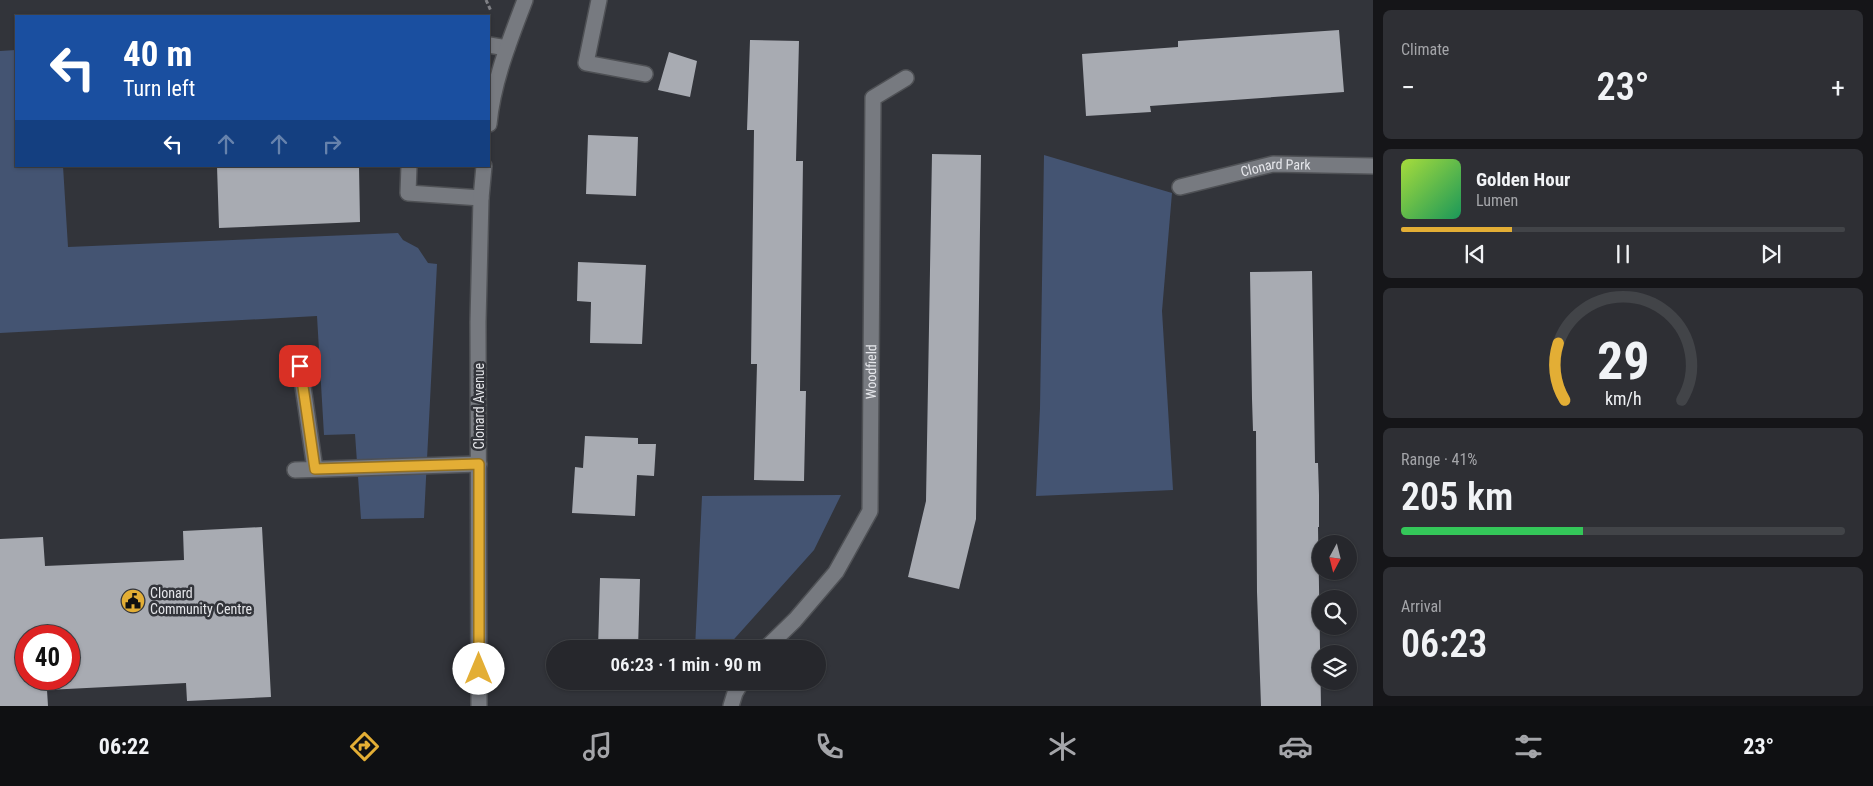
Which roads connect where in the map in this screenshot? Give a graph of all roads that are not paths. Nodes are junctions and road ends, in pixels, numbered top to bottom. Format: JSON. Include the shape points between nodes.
{"nodes":[{"id":1,"x":525,"y":0,"type":"edge"},
{"id":2,"x":599,"y":0,"type":"edge"},
{"id":3,"x":490,"y":45,"type":"edge"},
{"id":4,"x":506,"y":48,"type":"junction"},
{"id":5,"x":645,"y":74,"type":"dead end"},
{"id":6,"x":906,"y":78,"type":"dead end"},
{"id":7,"x":490,"y":107,"type":"edge"},
{"id":8,"x":1373,"y":166,"type":"edge"},
{"id":9,"x":409,"y":167,"type":"edge"},
{"id":10,"x":484,"y":167,"type":"edge"},
{"id":11,"x":1180,"y":187,"type":"dead end"},
{"id":12,"x":481,"y":198,"type":"junction"},
{"id":13,"x":300,"y":366,"type":"dead end"},
{"id":14,"x":479,"y":464,"type":"junction"},
{"id":15,"x":315,"y":469,"type":"junction"},
{"id":16,"x":295,"y":470,"type":"dead end"},
{"id":17,"x":775,"y":640,"type":"edge"},
{"id":18,"x":737,"y":690,"type":"edge"},
{"id":19,"x":479,"y":706,"type":"edge"},
{"id":20,"x":731,"y":706,"type":"edge"}],
"edges":[{"from":1,"to":4,"type":"street"},
{"from":2,"to":5,"type":"street","via":[[586,63]]},
{"from":3,"to":4,"type":"street"},
{"from":4,"to":7,"type":"street"},
{"from":6,"to":17,"type":"street","name":"Woodfield","via":[[873,98],[870,511],[836,572]]},
{"from":8,"to":11,"type":"street","name":"Clonard Park","via":[[1273,164]]},
{"from":9,"to":12,"type":"street","via":[[408,193]]},
{"from":10,"to":12,"type":"street","name":"Clonard Avenue"},
{"from":12,"to":14,"type":"street","name":"Clonard Avenue"},
{"from":13,"to":15,"type":"street"},
{"from":14,"to":15,"type":"street"},
{"from":14,"to":19,"type":"street","name":"Clonard Avenue"},
{"from":15,"to":16,"type":"street"},
{"from":18,"to":20,"type":"street"}]}
